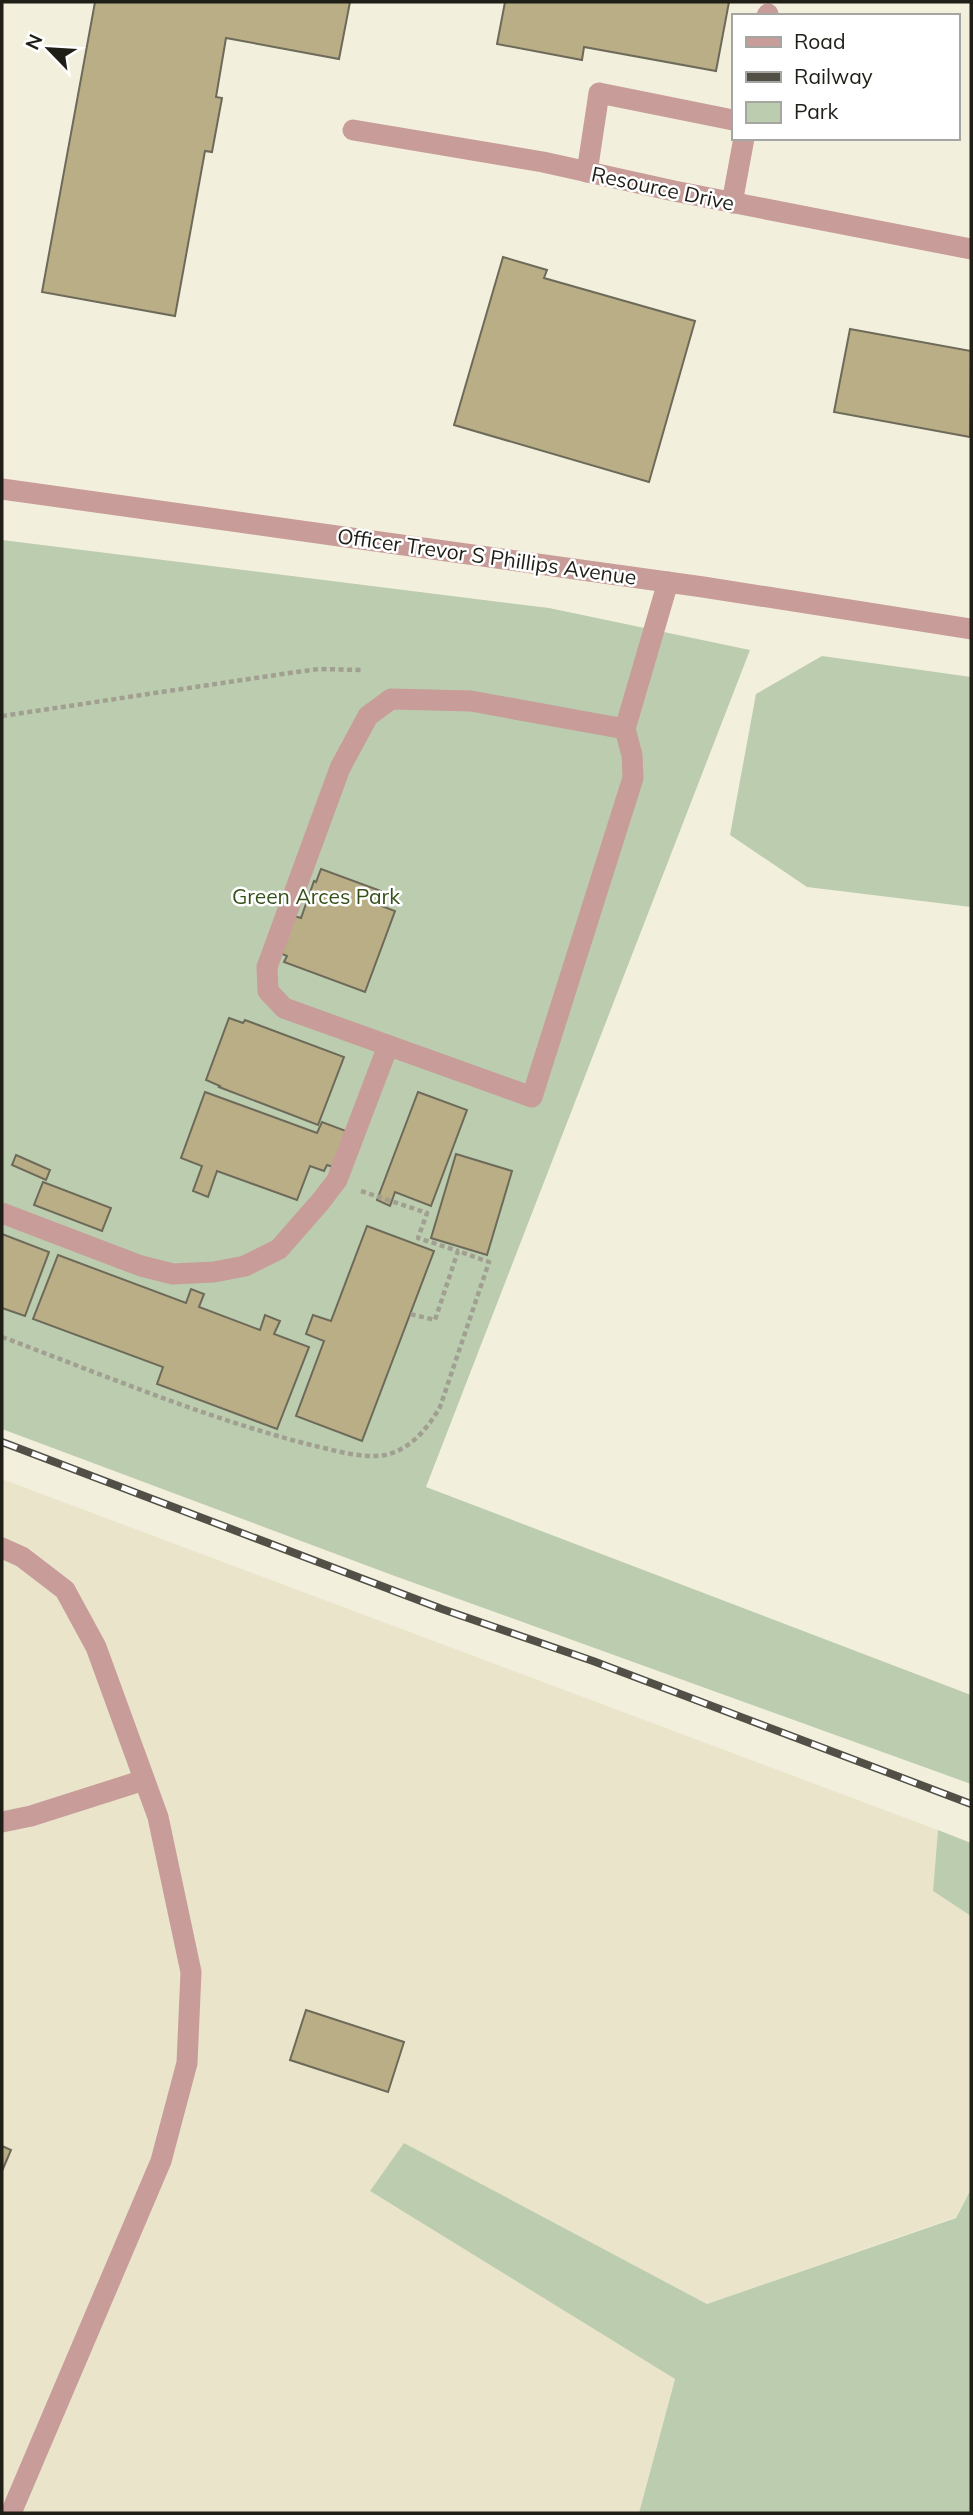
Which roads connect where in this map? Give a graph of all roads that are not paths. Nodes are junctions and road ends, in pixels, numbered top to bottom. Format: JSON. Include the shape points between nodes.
{"nodes":[{"id":1,"x":732,"y":120,"type":"edge"},
{"id":2,"x":353,"y":130,"type":"dead end"},
{"id":3,"x":744,"y":140,"type":"edge"},
{"id":4,"x":587,"y":172,"type":"junction"},
{"id":5,"x":732,"y":203,"type":"junction"},
{"id":6,"x":971,"y":249,"type":"edge"},
{"id":7,"x":2,"y":489,"type":"edge"},
{"id":8,"x":668,"y":582,"type":"junction"},
{"id":9,"x":971,"y":629,"type":"edge"},
{"id":10,"x":625,"y":729,"type":"junction"},
{"id":11,"x":387,"y":1046,"type":"junction"},
{"id":12,"x":2,"y":1213,"type":"edge"},
{"id":13,"x":2,"y":1548,"type":"edge"},
{"id":14,"x":144,"y":1780,"type":"junction"},
{"id":15,"x":2,"y":1822,"type":"edge"},
{"id":16,"x":11,"y":2513,"type":"edge"}],
"edges":[{"from":1,"to":4,"type":"street","via":[[599,93]]},
{"from":2,"to":4,"type":"street","name":"Resource Drive"},
{"from":3,"to":5,"type":"street"},
{"from":4,"to":5,"type":"street","name":"Resource Drive"},
{"from":5,"to":6,"type":"street","name":"Resource Drive"},
{"from":7,"to":8,"type":"street","name":"Officer Trevor S Phillips Avenue"},
{"from":8,"to":9,"type":"street","name":"Officer Trevor S Phillips Avenue"},
{"from":8,"to":10,"type":"street"},
{"from":10,"to":11,"type":"street","via":[[633,778],[532,1097]]},
{"from":10,"to":11,"type":"street","via":[[471,701],[391,699],[368,716],[340,768],[267,967],[268,990],[284,1009]]},
{"from":11,"to":12,"type":"street","via":[[337,1180],[278,1249],[245,1266],[173,1274]]},
{"from":13,"to":14,"type":"street","via":[[22,1557],[65,1590],[96,1647]]},
{"from":14,"to":15,"type":"street"},
{"from":14,"to":16,"type":"street","via":[[158,1817],[191,1972],[187,2063],[161,2161]]}]}
